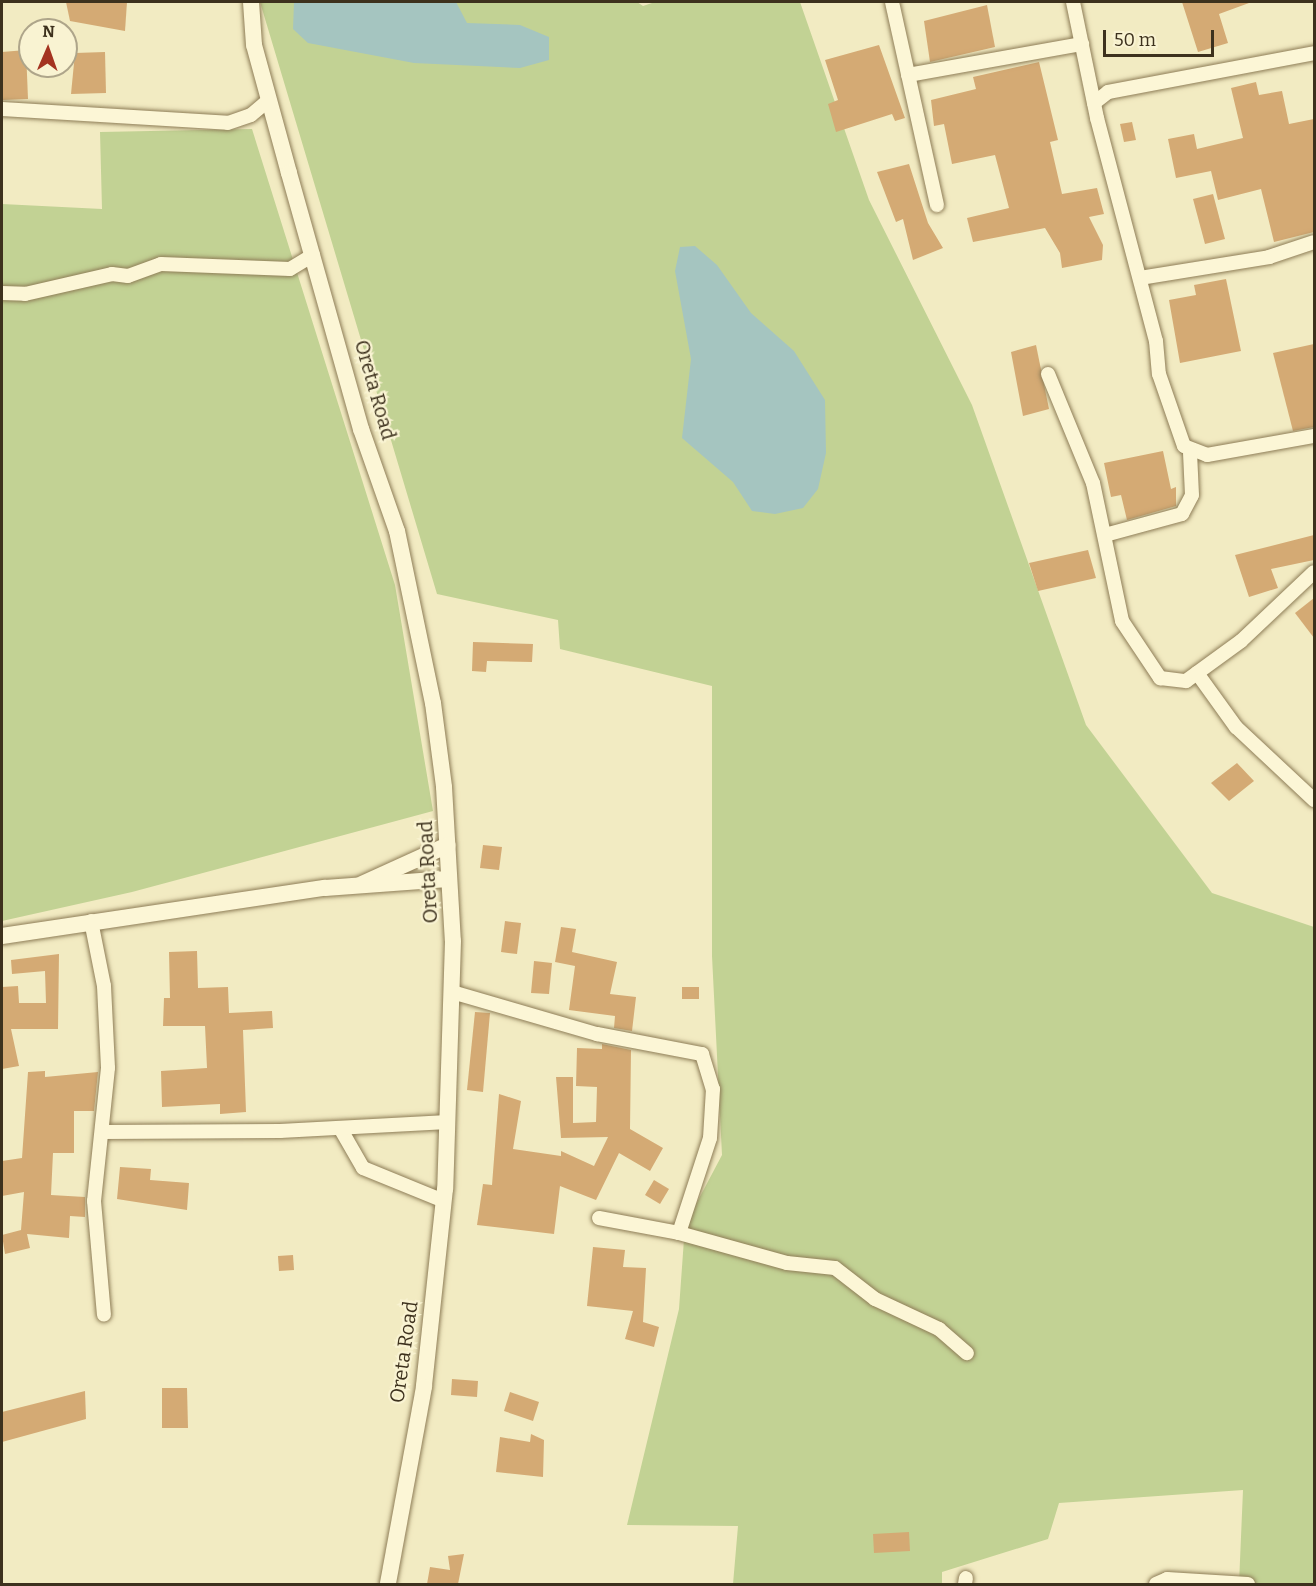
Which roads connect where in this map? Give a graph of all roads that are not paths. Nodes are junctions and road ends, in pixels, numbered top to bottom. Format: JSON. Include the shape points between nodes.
{"nodes":[{"id":1,"x":251,"y":2,"type":"edge"},
{"id":2,"x":892,"y":2,"type":"edge"},
{"id":3,"x":1073,"y":2,"type":"edge"},
{"id":4,"x":1082,"y":44,"type":"junction"},
{"id":5,"x":1314,"y":53,"type":"edge"},
{"id":6,"x":908,"y":75,"type":"junction"},
{"id":7,"x":1090,"y":80,"type":"junction"},
{"id":8,"x":1108,"y":92,"type":"junction"},
{"id":9,"x":269,"y":100,"type":"junction"},
{"id":10,"x":1094,"y":103,"type":"junction"},
{"id":11,"x":2,"y":109,"type":"edge"},
{"id":12,"x":937,"y":205,"type":"dead end"},
{"id":13,"x":1314,"y":242,"type":"edge"},
{"id":14,"x":313,"y":255,"type":"junction"},
{"id":15,"x":1140,"y":278,"type":"junction"},
{"id":16,"x":2,"y":293,"type":"edge"},
{"id":17,"x":1048,"y":374,"type":"dead end"},
{"id":18,"x":1314,"y":436,"type":"edge"},
{"id":19,"x":1190,"y":453,"type":"junction"},
{"id":20,"x":1105,"y":535,"type":"junction"},
{"id":21,"x":1314,"y":572,"type":"edge"},
{"id":22,"x":1197,"y":673,"type":"junction"},
{"id":23,"x":1314,"y":800,"type":"edge"},
{"id":24,"x":448,"y":844,"type":"junction"},
{"id":25,"x":448,"y":879,"type":"junction"},
{"id":26,"x":361,"y":884,"type":"junction"},
{"id":27,"x":91,"y":921,"type":"junction"},
{"id":28,"x":2,"y":936,"type":"edge"},
{"id":29,"x":452,"y":992,"type":"junction"},
{"id":30,"x":448,"y":1122,"type":"junction"},
{"id":31,"x":339,"y":1128,"type":"junction"},
{"id":32,"x":102,"y":1132,"type":"junction"},
{"id":33,"x":444,"y":1201,"type":"junction"},
{"id":34,"x":599,"y":1218,"type":"dead end"},
{"id":35,"x":679,"y":1233,"type":"junction"},
{"id":36,"x":104,"y":1315,"type":"dead end"},
{"id":37,"x":967,"y":1353,"type":"dead end"},
{"id":38,"x":388,"y":1584,"type":"edge"},
{"id":39,"x":1156,"y":1584,"type":"edge"},
{"id":40,"x":1248,"y":1584,"type":"edge"}],
"edges":[{"from":1,"to":9,"type":"street","name":"Oreta Road","via":[[254,45]]},
{"from":2,"to":6,"type":"street"},
{"from":3,"to":4,"type":"street"},
{"from":4,"to":6,"type":"street"},
{"from":4,"to":7,"type":"street"},
{"from":5,"to":8,"type":"street"},
{"from":6,"to":12,"type":"street"},
{"from":7,"to":8,"type":"street"},
{"from":7,"to":10,"type":"street"},
{"from":8,"to":10,"type":"street"},
{"from":9,"to":11,"type":"street","via":[[251,115],[228,123]]},
{"from":9,"to":14,"type":"street","name":"Oreta Road"},
{"from":10,"to":15,"type":"street"},
{"from":13,"to":15,"type":"street","via":[[1269,257]]},
{"from":14,"to":16,"type":"street","via":[[290,269],[161,264],[128,276],[112,274],[25,294]]},
{"from":14,"to":24,"type":"street","name":"Oreta Road","via":[[361,429],[397,531],[433,703]]},
{"from":15,"to":19,"type":"street","via":[[1163,390]]},
{"from":17,"to":20,"type":"street","via":[[1094,483]]},
{"from":18,"to":19,"type":"street","via":[[1244,451]]},
{"from":19,"to":20,"type":"street","via":[[1192,495],[1182,514]]},
{"from":20,"to":22,"type":"street","via":[[1122,621],[1160,678],[1179,682]]},
{"from":21,"to":22,"type":"street","via":[[1241,641]]},
{"from":22,"to":23,"type":"street","via":[[1236,727]]},
{"from":24,"to":25,"type":"street","name":"Oreta Road"},
{"from":24,"to":26,"type":"street"},
{"from":25,"to":26,"type":"street"},
{"from":25,"to":29,"type":"street","name":"Oreta Road"},
{"from":26,"to":27,"type":"street"},
{"from":27,"to":28,"type":"street"},
{"from":27,"to":32,"type":"street","via":[[104,986],[108,1068]]},
{"from":29,"to":30,"type":"street","name":"Oreta Road"},
{"from":29,"to":35,"type":"street","via":[[597,1034],[702,1054],[713,1089],[710,1138]]},
{"from":30,"to":31,"type":"street"},
{"from":30,"to":33,"type":"street","name":"Oreta Road"},
{"from":31,"to":32,"type":"street"},
{"from":31,"to":33,"type":"street","via":[[363,1168]]},
{"from":32,"to":36,"type":"street","via":[[94,1201]]},
{"from":33,"to":38,"type":"street","name":"Oreta Road","via":[[423,1387]]},
{"from":34,"to":35,"type":"street"},
{"from":35,"to":37,"type":"street","via":[[787,1263],[841,1270],[875,1299],[939,1329]]},
{"from":39,"to":40,"type":"street","via":[[1167,1579]]}]}
